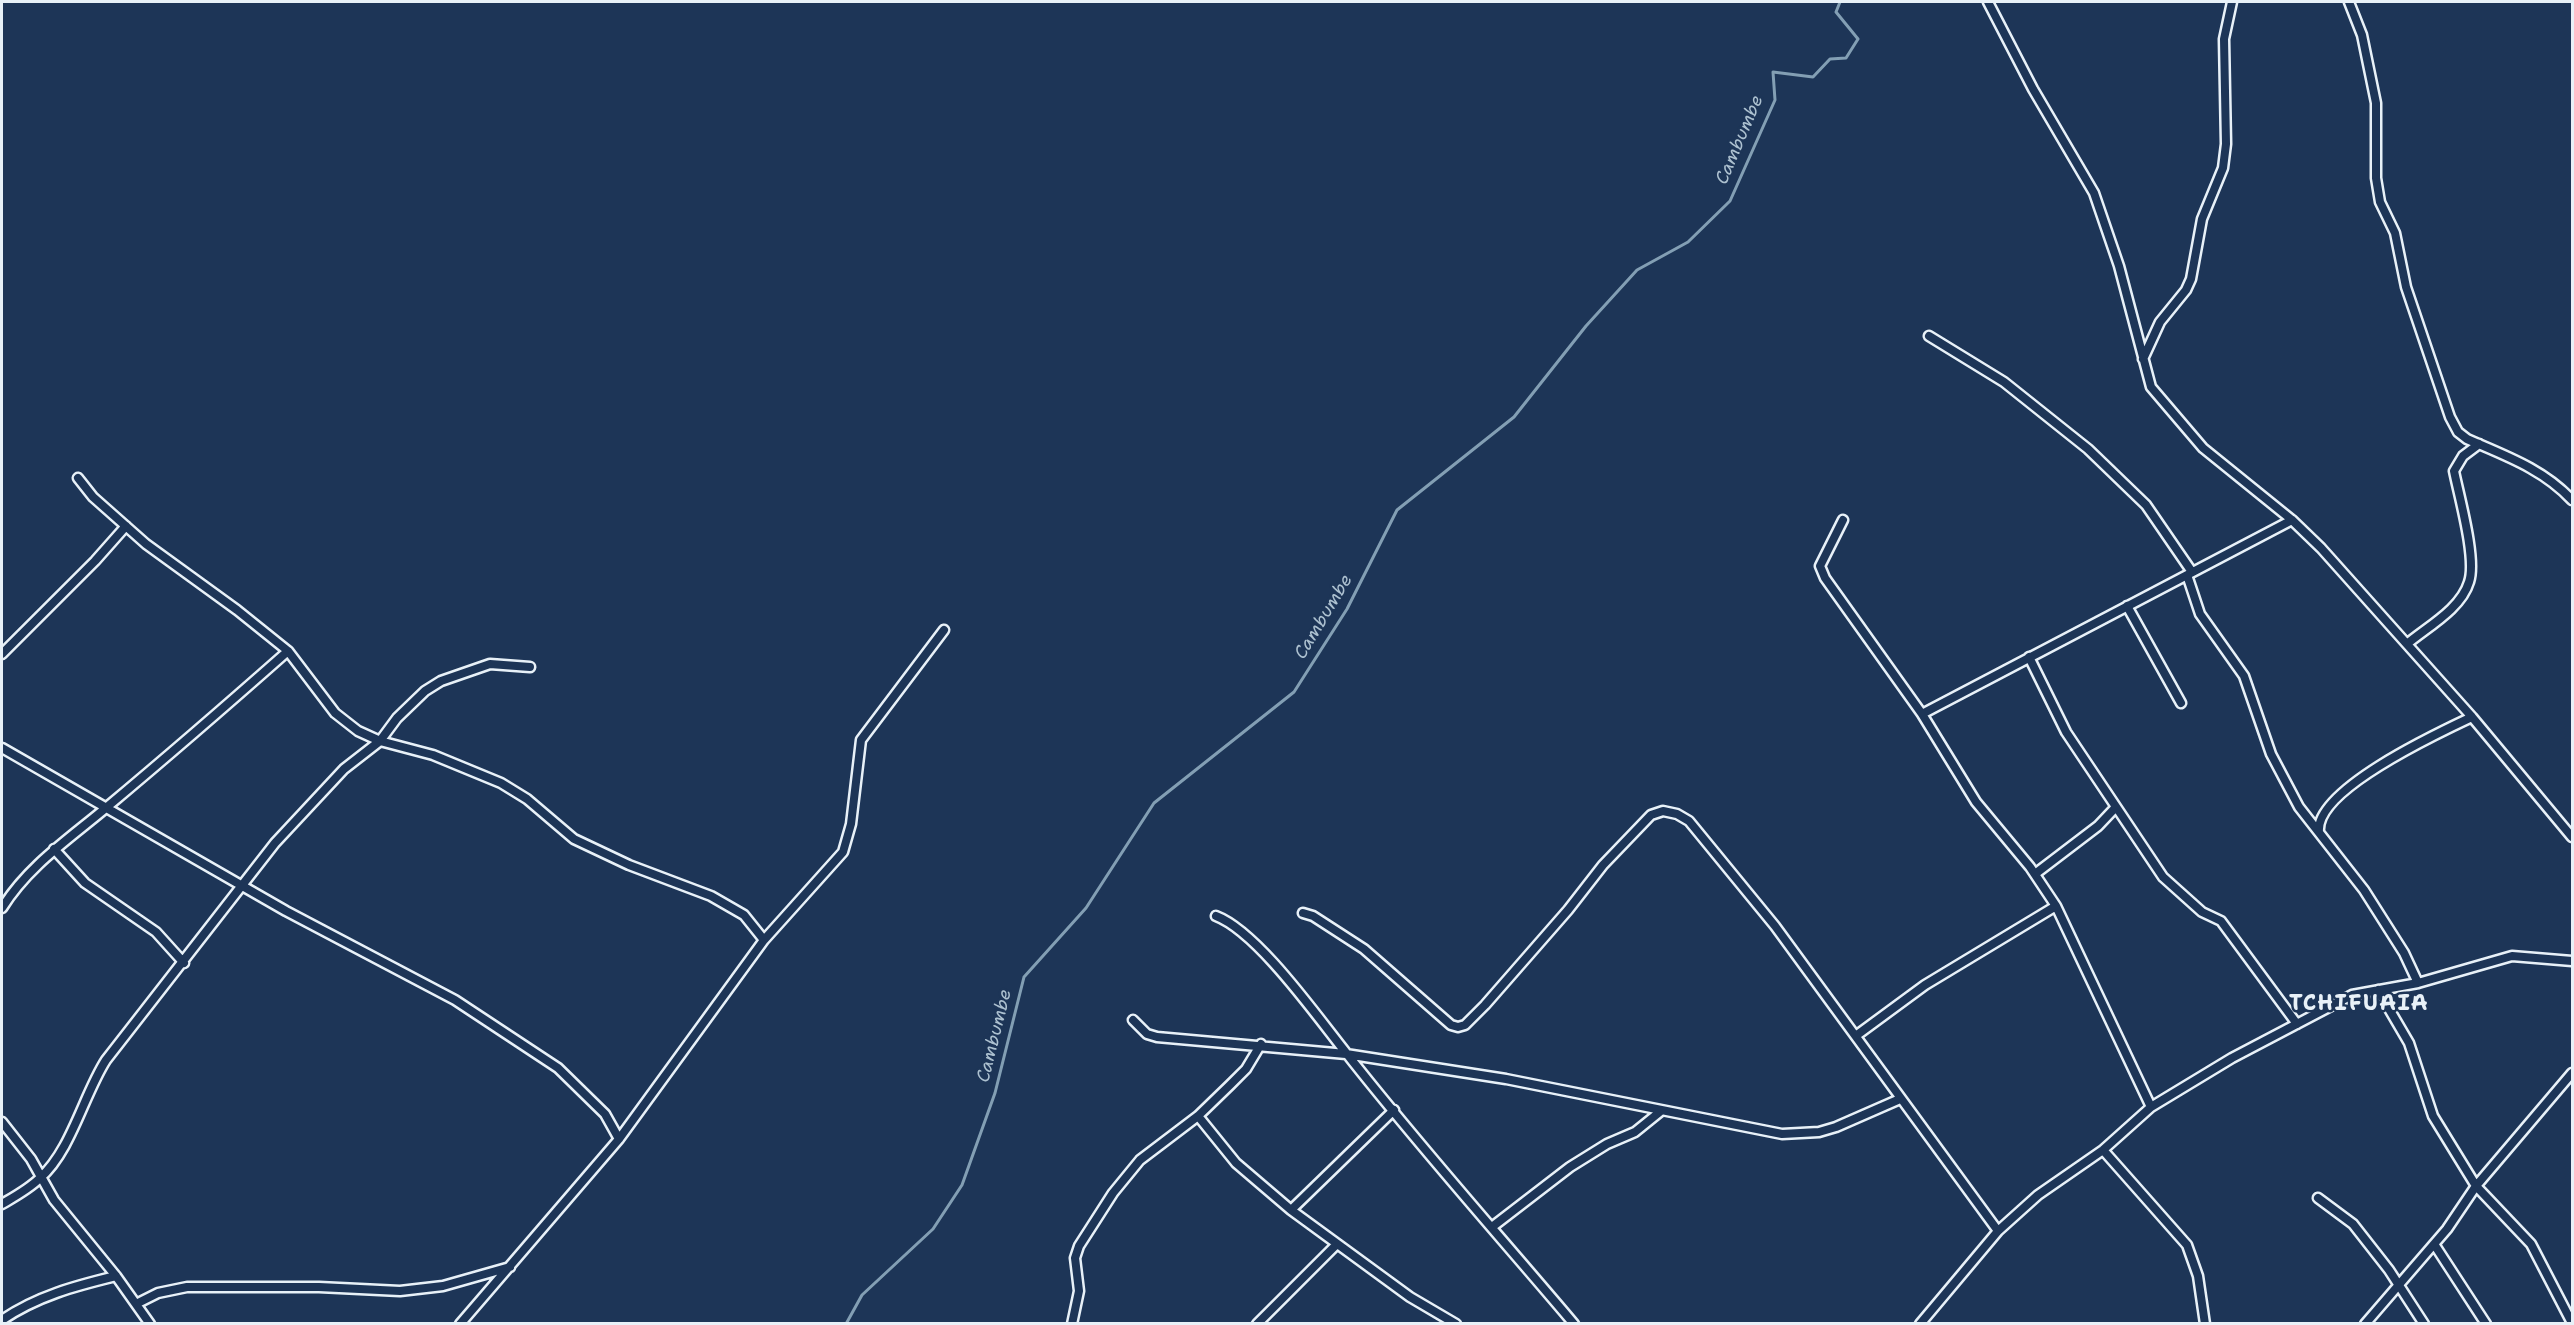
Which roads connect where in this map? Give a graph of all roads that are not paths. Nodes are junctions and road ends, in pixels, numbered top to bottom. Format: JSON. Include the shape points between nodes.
{"nodes":[{"id":1,"x":1988,"y":2,"type":"edge"},
{"id":2,"x":2232,"y":2,"type":"edge"},
{"id":3,"x":2349,"y":2,"type":"edge"},
{"id":4,"x":1929,"y":336,"type":"dead end"},
{"id":5,"x":2143,"y":359,"type":"junction"},
{"id":6,"x":2479,"y":444,"type":"junction"},
{"id":7,"x":78,"y":478,"type":"dead end"},
{"id":8,"x":2572,"y":500,"type":"edge"},
{"id":9,"x":1843,"y":520,"type":"dead end"},
{"id":10,"x":2292,"y":520,"type":"junction"},
{"id":11,"x":126,"y":526,"type":"junction"},
{"id":12,"x":2189,"y":573,"type":"junction"},
{"id":13,"x":2127,"y":606,"type":"junction"},
{"id":14,"x":944,"y":630,"type":"dead end"},
{"id":15,"x":2406,"y":644,"type":"junction"},
{"id":16,"x":288,"y":651,"type":"junction"},
{"id":17,"x":2,"y":654,"type":"edge"},
{"id":18,"x":2029,"y":657,"type":"junction"},
{"id":19,"x":530,"y":667,"type":"dead end"},
{"id":20,"x":2181,"y":703,"type":"dead end"},
{"id":21,"x":1922,"y":714,"type":"junction"},
{"id":22,"x":2472,"y":717,"type":"junction"},
{"id":23,"x":380,"y":741,"type":"junction"},
{"id":24,"x":2,"y":747,"type":"edge"},
{"id":25,"x":2116,"y":807,"type":"junction"},
{"id":26,"x":105,"y":809,"type":"junction"},
{"id":27,"x":2319,"y":833,"type":"junction"},
{"id":28,"x":2572,"y":837,"type":"edge"},
{"id":29,"x":54,"y":849,"type":"junction"},
{"id":30,"x":2035,"y":874,"type":"junction"},
{"id":31,"x":241,"y":885,"type":"junction"},
{"id":32,"x":2056,"y":906,"type":"junction"},
{"id":33,"x":2,"y":908,"type":"edge"},
{"id":34,"x":1303,"y":913,"type":"dead end"},
{"id":35,"x":1216,"y":916,"type":"dead end"},
{"id":36,"x":764,"y":940,"type":"junction"},
{"id":37,"x":2572,"y":961,"type":"edge"},
{"id":38,"x":184,"y":963,"type":"junction"},
{"id":39,"x":2418,"y":983,"type":"junction"},
{"id":40,"x":2379,"y":990,"type":"junction"},
{"id":41,"x":1133,"y":1020,"type":"dead end"},
{"id":42,"x":2297,"y":1024,"type":"junction"},
{"id":43,"x":1857,"y":1035,"type":"junction"},
{"id":44,"x":1261,"y":1044,"type":"junction"},
{"id":45,"x":1346,"y":1054,"type":"junction"},
{"id":46,"x":2572,"y":1077,"type":"edge"},
{"id":47,"x":1900,"y":1099,"type":"junction"},
{"id":48,"x":2151,"y":1107,"type":"junction"},
{"id":49,"x":1394,"y":1110,"type":"junction"},
{"id":50,"x":1661,"y":1111,"type":"junction"},
{"id":51,"x":1198,"y":1116,"type":"junction"},
{"id":52,"x":2,"y":1122,"type":"edge"},
{"id":53,"x":619,"y":1138,"type":"junction"},
{"id":54,"x":2103,"y":1150,"type":"junction"},
{"id":55,"x":41,"y":1178,"type":"junction"},
{"id":56,"x":2476,"y":1186,"type":"junction"},
{"id":57,"x":2318,"y":1198,"type":"dead end"},
{"id":58,"x":2,"y":1204,"type":"edge"},
{"id":59,"x":1290,"y":1210,"type":"junction"},
{"id":60,"x":1492,"y":1227,"type":"junction"},
{"id":61,"x":1998,"y":1232,"type":"junction"},
{"id":62,"x":2434,"y":1244,"type":"junction"},
{"id":63,"x":1336,"y":1245,"type":"junction"},
{"id":64,"x":510,"y":1267,"type":"junction"},
{"id":65,"x":116,"y":1276,"type":"junction"},
{"id":66,"x":2398,"y":1286,"type":"junction"},
{"id":67,"x":136,"y":1304,"type":"junction"},
{"id":68,"x":2,"y":1320,"type":"edge"},
{"id":69,"x":150,"y":1323,"type":"edge"},
{"id":70,"x":460,"y":1323,"type":"edge"},
{"id":71,"x":1072,"y":1323,"type":"edge"},
{"id":72,"x":1257,"y":1323,"type":"edge"},
{"id":73,"x":1456,"y":1323,"type":"edge"},
{"id":74,"x":1574,"y":1323,"type":"edge"},
{"id":75,"x":1920,"y":1323,"type":"edge"},
{"id":76,"x":2205,"y":1323,"type":"edge"},
{"id":77,"x":2365,"y":1323,"type":"edge"},
{"id":78,"x":2424,"y":1323,"type":"edge"},
{"id":79,"x":2486,"y":1323,"type":"edge"},
{"id":80,"x":2572,"y":1323,"type":"edge"}],
"edges":[{"from":1,"to":5,"type":"street","via":[[2094,193],[2119,266]]},
{"from":2,"to":5,"type":"street","via":[[2224,39],[2223,168],[2202,219],[2191,279],[2160,322]]},
{"from":3,"to":6,"type":"street","via":[[2362,35],[2376,103],[2376,178],[2380,202],[2395,233],[2406,287],[2450,417],[2458,432]]},
{"from":4,"to":12,"type":"street","via":[[2004,382],[2088,449],[2146,505]]},
{"from":5,"to":10,"type":"street","via":[[2151,387],[2203,448]]},
{"from":6,"to":8,"type":"street","via":[[2530,466],[2554,481]]},
{"from":6,"to":15,"type":"street","via":[[2463,456],[2454,471],[2471,564],[2470,581],[2460,599]]},
{"from":7,"to":11,"type":"street"},
{"from":9,"to":21,"type":"street","via":[[1820,566]]},
{"from":10,"to":12,"type":"street"},
{"from":10,"to":15,"type":"street"},
{"from":11,"to":16,"type":"street"},
{"from":11,"to":17,"type":"street"},
{"from":12,"to":13,"type":"street"},
{"from":12,"to":27,"type":"street","via":[[2200,614],[2244,676],[2271,754],[2299,807]]},
{"from":13,"to":18,"type":"street"},
{"from":13,"to":20,"type":"street"},
{"from":14,"to":36,"type":"street","via":[[861,740],[851,824],[843,852]]},
{"from":15,"to":22,"type":"street"},
{"from":16,"to":23,"type":"street","via":[[335,713],[358,731]]},
{"from":16,"to":26,"type":"street"},
{"from":18,"to":21,"type":"street"},
{"from":18,"to":25,"type":"street","via":[[2066,732]]},
{"from":19,"to":23,"type":"street","via":[[490,664],[441,681],[397,718]]},
{"from":21,"to":30,"type":"street","via":[[1976,802]]},
{"from":22,"to":27,"type":"street","via":[[2392,757],[2346,790],[2318,825]]},
{"from":22,"to":28,"type":"street"},
{"from":23,"to":31,"type":"street","via":[[344,769]]},
{"from":23,"to":36,"type":"street","via":[[433,755],[501,783],[527,799],[574,839],[711,896],[744,915]]},
{"from":24,"to":26,"type":"street"},
{"from":25,"to":30,"type":"street","via":[[2098,826]]},
{"from":25,"to":42,"type":"street","via":[[2163,877],[2202,912],[2221,921]]},
{"from":26,"to":29,"type":"street"},
{"from":26,"to":31,"type":"street"},
{"from":27,"to":39,"type":"street","via":[[2364,890]]},
{"from":29,"to":33,"type":"street","via":[[12,892]]},
{"from":29,"to":38,"type":"street","via":[[85,883],[156,932]]},
{"from":30,"to":32,"type":"street"},
{"from":31,"to":38,"type":"street"},
{"from":31,"to":53,"type":"street","via":[[383,964],[427,983],[558,1068],[604,1114]]},
{"from":32,"to":43,"type":"street","via":[[1925,985]]},
{"from":32,"to":48,"type":"street"},
{"from":34,"to":43,"type":"street","via":[[1356,944],[1458,1027],[1485,1005],[1603,865],[1651,815],[1670,812],[1689,821]]},
{"from":35,"to":45,"type":"street","via":[[1239,929],[1299,992]]},
{"from":36,"to":53,"type":"street"},
{"from":37,"to":39,"type":"street","via":[[2512,956]]},
{"from":38,"to":55,"type":"street","via":[[101,1067],[82,1110]]},
{"from":39,"to":40,"type":"street"},
{"from":40,"to":42,"type":"street","via":[[2345,998]]},
{"from":40,"to":56,"type":"street","via":[[2409,1043],[2433,1116]]},
{"from":41,"to":44,"type":"street","via":[[1147,1034],[1157,1036]]},
{"from":42,"to":48,"type":"street"},
{"from":43,"to":47,"type":"street"},
{"from":44,"to":45,"type":"street"},
{"from":44,"to":51,"type":"street","via":[[1245,1069]]},
{"from":45,"to":49,"type":"street"},
{"from":45,"to":50,"type":"street","via":[[1506,1079]]},
{"from":46,"to":56,"type":"street"},
{"from":47,"to":50,"type":"street","via":[[1846,1124],[1819,1132],[1782,1134]]},
{"from":47,"to":61,"type":"street"},
{"from":48,"to":54,"type":"street"},
{"from":49,"to":59,"type":"street"},
{"from":49,"to":60,"type":"street"},
{"from":50,"to":60,"type":"street","via":[[1635,1132],[1570,1167]]},
{"from":51,"to":59,"type":"street","via":[[1236,1163]]},
{"from":51,"to":71,"type":"street","via":[[1140,1160],[1079,1246],[1075,1258],[1079,1291]]},
{"from":52,"to":55,"type":"street"},
{"from":53,"to":64,"type":"street"},
{"from":54,"to":61,"type":"street","via":[[2038,1195]]},
{"from":54,"to":76,"type":"street","via":[[2187,1245],[2198,1276]]},
{"from":55,"to":58,"type":"street"},
{"from":55,"to":65,"type":"street","via":[[54,1200]]},
{"from":56,"to":62,"type":"street"},
{"from":56,"to":80,"type":"street","via":[[2530,1244]]},
{"from":57,"to":66,"type":"street","via":[[2353,1224]]},
{"from":59,"to":63,"type":"street"},
{"from":60,"to":74,"type":"street"},
{"from":61,"to":75,"type":"street"},
{"from":62,"to":66,"type":"street"},
{"from":62,"to":79,"type":"street"},
{"from":63,"to":72,"type":"street"},
{"from":63,"to":73,"type":"street","via":[[1410,1297]]},
{"from":64,"to":67,"type":"street","via":[[443,1286],[400,1291],[187,1287],[158,1293]]},
{"from":64,"to":70,"type":"street"},
{"from":65,"to":67,"type":"street"},
{"from":65,"to":68,"type":"street","via":[[56,1291]]},
{"from":66,"to":77,"type":"street"},
{"from":66,"to":78,"type":"street"},
{"from":67,"to":69,"type":"street"}]}
